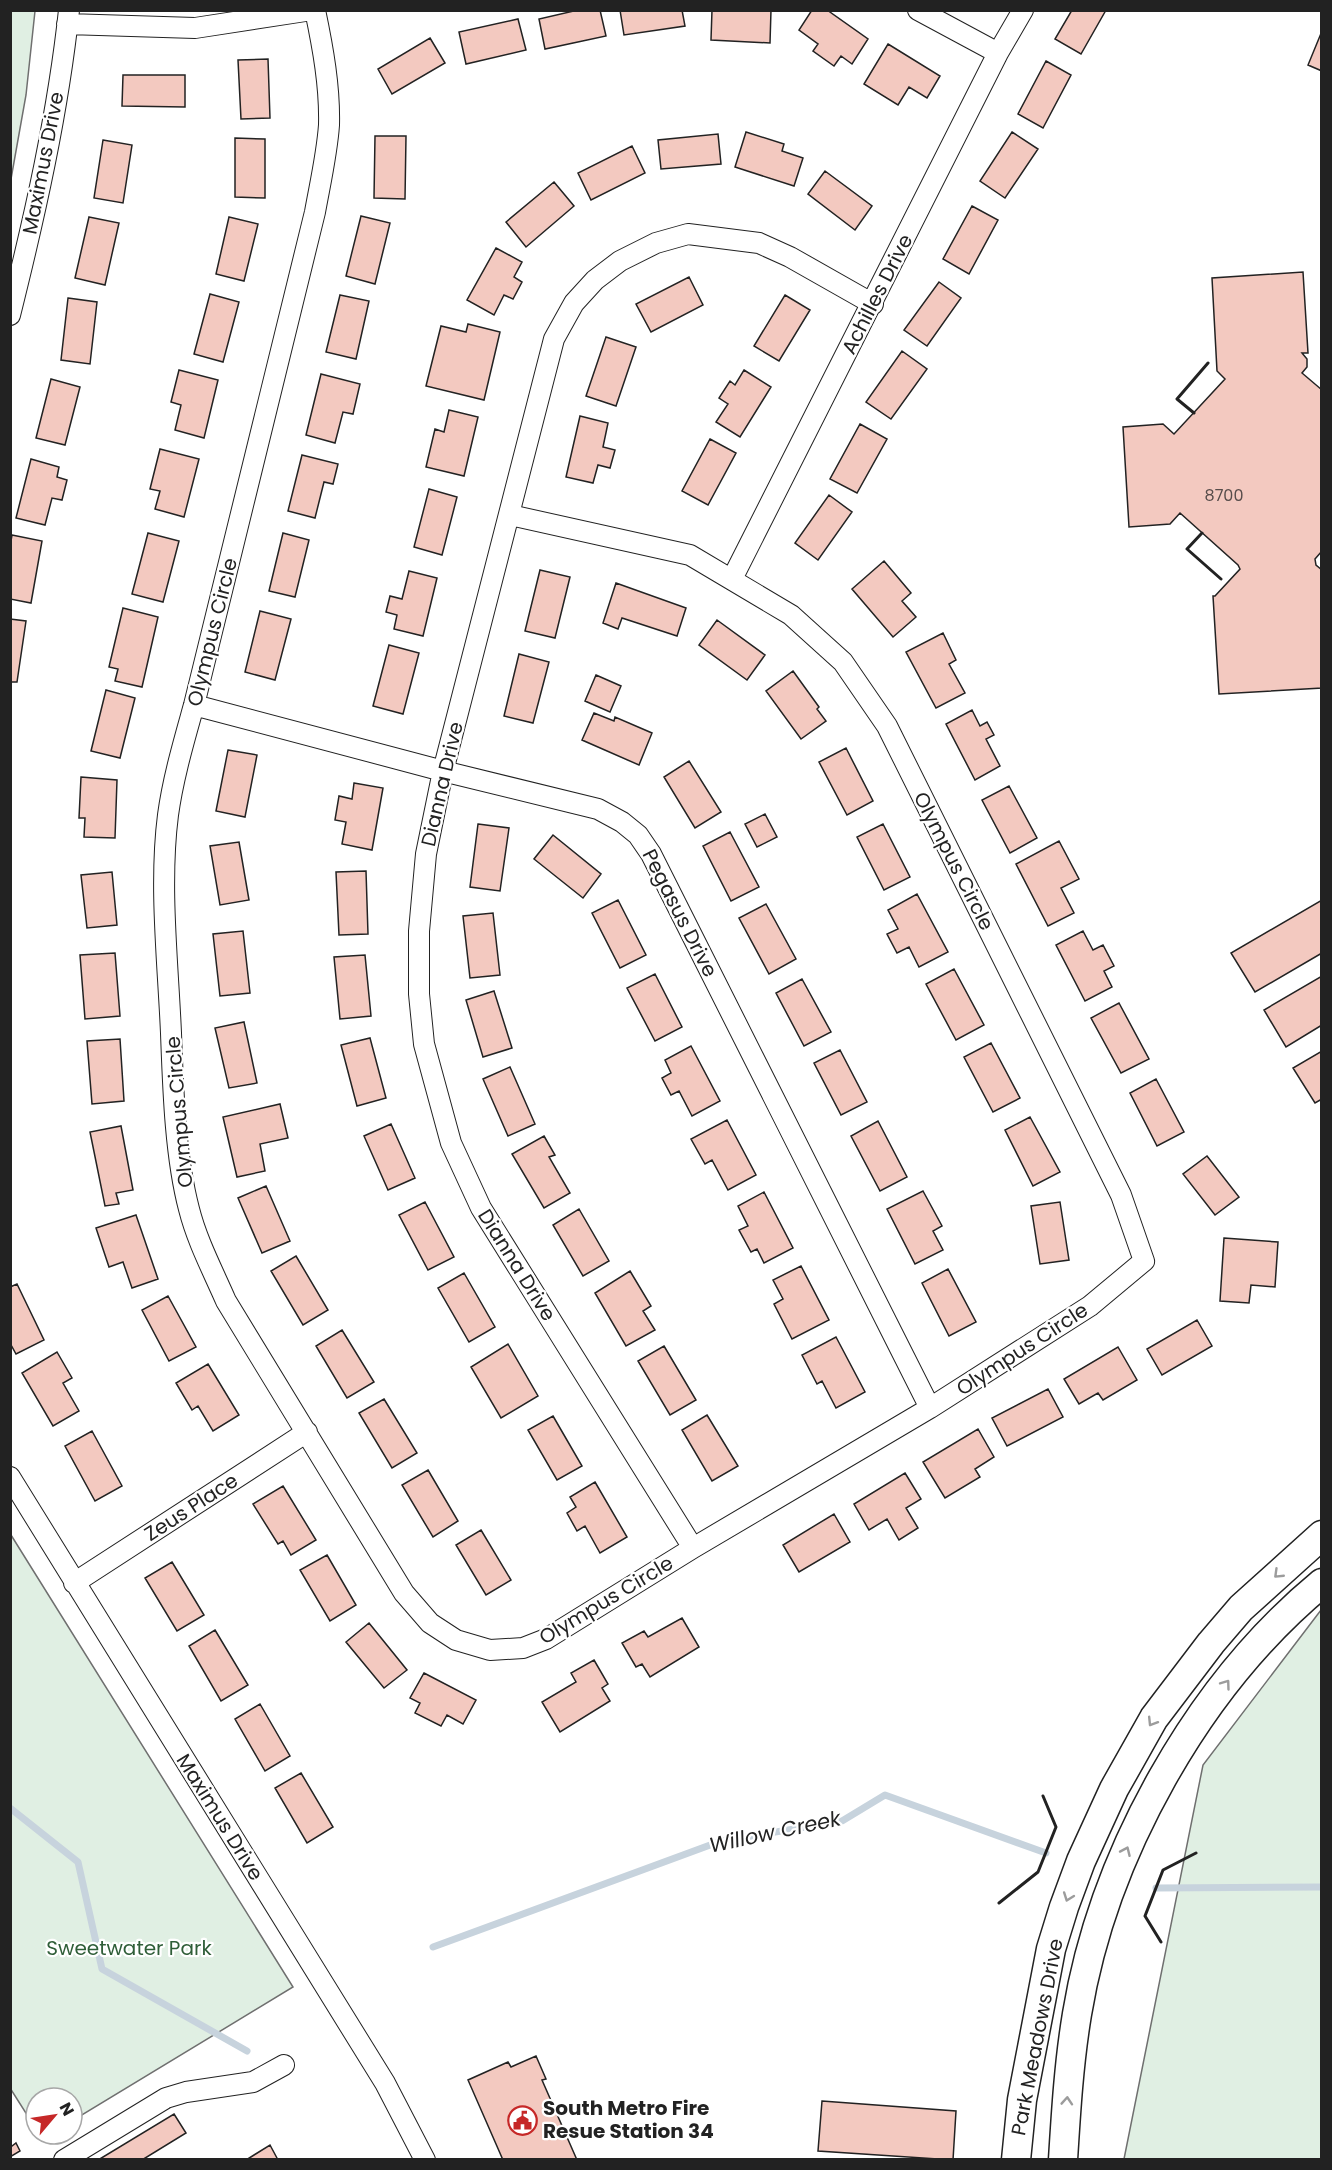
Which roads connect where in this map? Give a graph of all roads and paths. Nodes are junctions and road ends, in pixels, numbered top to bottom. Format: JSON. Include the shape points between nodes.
{"nodes":[{"id":1,"x":313,"y":10,"type":"edge"},
{"id":2,"x":918,"y":10,"type":"edge"},
{"id":3,"x":1023,"y":10,"type":"edge"},
{"id":4,"x":68,"y":17,"type":"edge"},
{"id":5,"x":998,"y":53,"type":"junction"},
{"id":6,"x":873,"y":304,"type":"junction"},
{"id":7,"x":10,"y":315,"type":"edge"},
{"id":8,"x":510,"y":515,"type":"junction"},
{"id":9,"x":732,"y":579,"type":"junction"},
{"id":10,"x":194,"y":705,"type":"junction"},
{"id":11,"x":443,"y":771,"type":"junction"},
{"id":12,"x":930,"y":1408,"type":"junction"},
{"id":13,"x":307,"y":1432,"type":"junction"},
{"id":14,"x":10,"y":1477,"type":"edge"},
{"id":15,"x":1322,"y":1535,"type":"edge"},
{"id":16,"x":693,"y":1548,"type":"junction"},
{"id":17,"x":75,"y":1583,"type":"junction"},
{"id":18,"x":1322,"y":1583,"type":"edge"},
{"id":19,"x":284,"y":2065,"type":"dead end"},
{"id":20,"x":64,"y":2160,"type":"edge"},
{"id":21,"x":425,"y":2160,"type":"edge"},
{"id":22,"x":1016,"y":2160,"type":"edge"},
{"id":23,"x":1063,"y":2160,"type":"edge"}],
"edges":[{"from":1,"to":4,"type":"street","via":[[195,28]]},
{"from":1,"to":10,"type":"street","name":"Olympus Circle","via":[[324,49],[327,87],[323,171]]},
{"from":2,"to":5,"type":"street"},
{"from":3,"to":5,"type":"street","name":"Achilles Drive"},
{"from":4,"to":7,"type":"street","name":"Maximus Drive","via":[[45,159]]},
{"from":5,"to":6,"type":"street","name":"Achilles Drive"},
{"from":6,"to":8,"type":"street","name":"Dianna Drive","via":[[759,243],[688,234],[656,243],[620,261],[573,303],[554,339]]},
{"from":6,"to":9,"type":"street","name":"Achilles Drive"},
{"from":8,"to":9,"type":"street","name":"Olympus Circle","via":[[690,555]]},
{"from":8,"to":11,"type":"street","name":"Dianna Drive"},
{"from":9,"to":12,"type":"street","name":"Olympus Circle","via":[[791,615],[843,662],[887,726],[1122,1195],[1144,1261],[1090,1306]]},
{"from":10,"to":11,"type":"street","name":"Pegasus Drive"},
{"from":10,"to":13,"type":"street","name":"Olympus Circle","via":[[177,766],[164,867],[181,1165],[189,1209],[226,1301]]},
{"from":11,"to":12,"type":"street","name":"Pegasus Drive","via":[[598,809],[638,835]]},
{"from":11,"to":16,"type":"street","name":"Dianna Drive","via":[[426,854],[418,931],[419,994],[424,1044],[451,1143],[481,1208]]},
{"from":12,"to":16,"type":"street","name":"Olympus Circle"},
{"from":13,"to":16,"type":"street","name":"Olympus Circle","via":[[404,1593],[430,1623],[456,1640],[490,1650],[523,1648],[546,1639]]},
{"from":13,"to":17,"type":"street","name":"Zeus Place"},
{"from":14,"to":17,"type":"street","name":"Maximus Drive"},
{"from":15,"to":22,"type":"main road","name":"Park Meadows Drive","one_way":true,"via":[[1241,1608],[1211,1643],[1155,1718],[1113,1789],[1081,1861],[1051,1949],[1022,2100]]},
{"from":17,"to":21,"type":"street","name":"Maximus Drive","via":[[386,2083]]},
{"from":23,"to":18,"type":"main road","name":"Park Meadows Drive","one_way":true,"via":[[1077,2013],[1101,1915],[1133,1835],[1172,1761],[1232,1676],[1278,1622]]},
{"from":19,"to":20,"type":"street","via":[[253,2082],[166,2098]]}]}
